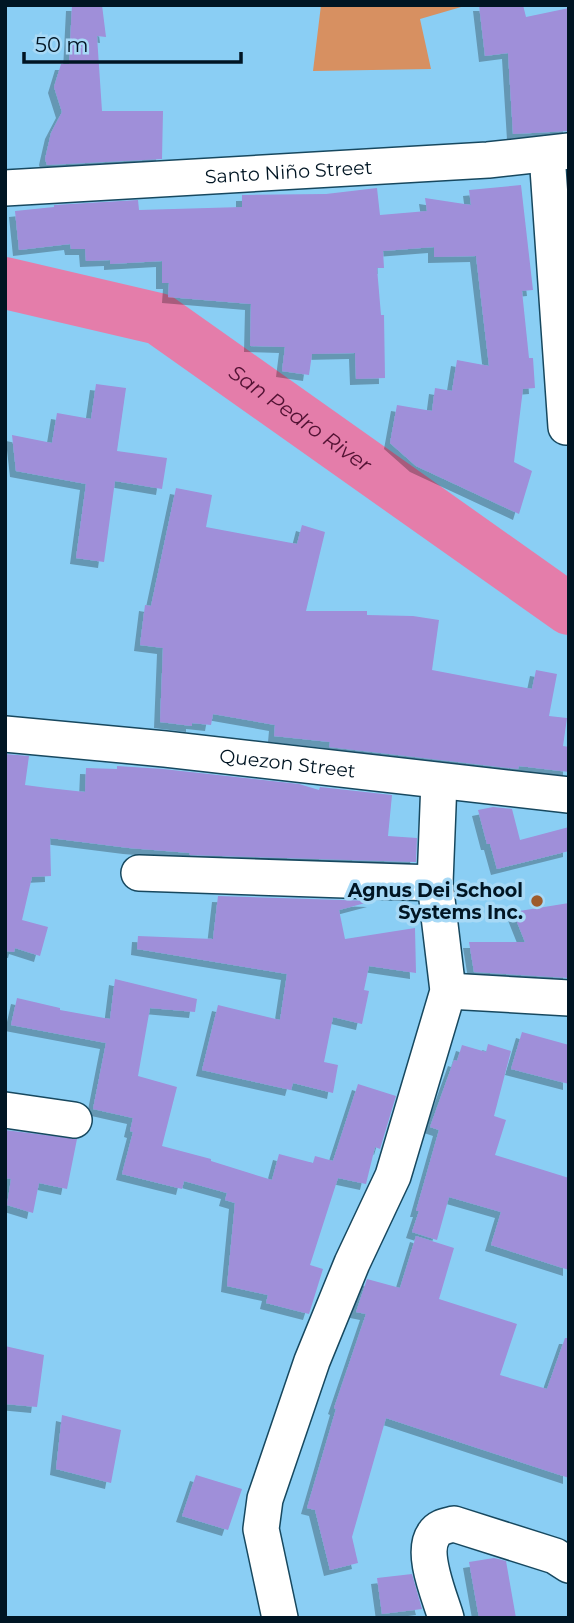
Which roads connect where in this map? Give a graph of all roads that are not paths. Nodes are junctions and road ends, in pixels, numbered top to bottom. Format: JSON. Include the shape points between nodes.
{"nodes":[{"id":1,"x":558,"y":153,"type":"edge"},
{"id":2,"x":5,"y":188,"type":"edge"},
{"id":3,"x":566,"y":427,"type":"dead end"},
{"id":4,"x":5,"y":734,"type":"edge"},
{"id":5,"x":439,"y":781,"type":"junction"},
{"id":6,"x":569,"y":795,"type":"edge"},
{"id":7,"x":139,"y":873,"type":"dead end"},
{"id":8,"x":436,"y":883,"type":"junction"},
{"id":9,"x":449,"y":991,"type":"junction"},
{"id":10,"x":569,"y":998,"type":"edge"},
{"id":11,"x":5,"y":1110,"type":"edge"},
{"id":12,"x":74,"y":1120,"type":"dead end"},
{"id":13,"x":569,"y":1565,"type":"edge"},
{"id":14,"x":279,"y":1618,"type":"edge"},
{"id":15,"x":446,"y":1618,"type":"edge"}],
"edges":[{"from":1,"to":2,"type":"street","name":"Santo Niño Street"},
{"from":1,"to":3,"type":"street"},
{"from":4,"to":5,"type":"street","name":"Quezon Street"},
{"from":5,"to":6,"type":"street","name":"Quezon Street"},
{"from":5,"to":8,"type":"street"},
{"from":7,"to":8,"type":"street"},
{"from":8,"to":9,"type":"street"},
{"from":9,"to":10,"type":"street"},
{"from":9,"to":14,"type":"street","via":[[393,1176],[312,1360],[265,1499],[261,1529]]},
{"from":11,"to":12,"type":"street"},
{"from":13,"to":15,"type":"street","via":[[555,1556],[454,1524],[442,1527],[433,1534],[428,1556]]}]}
